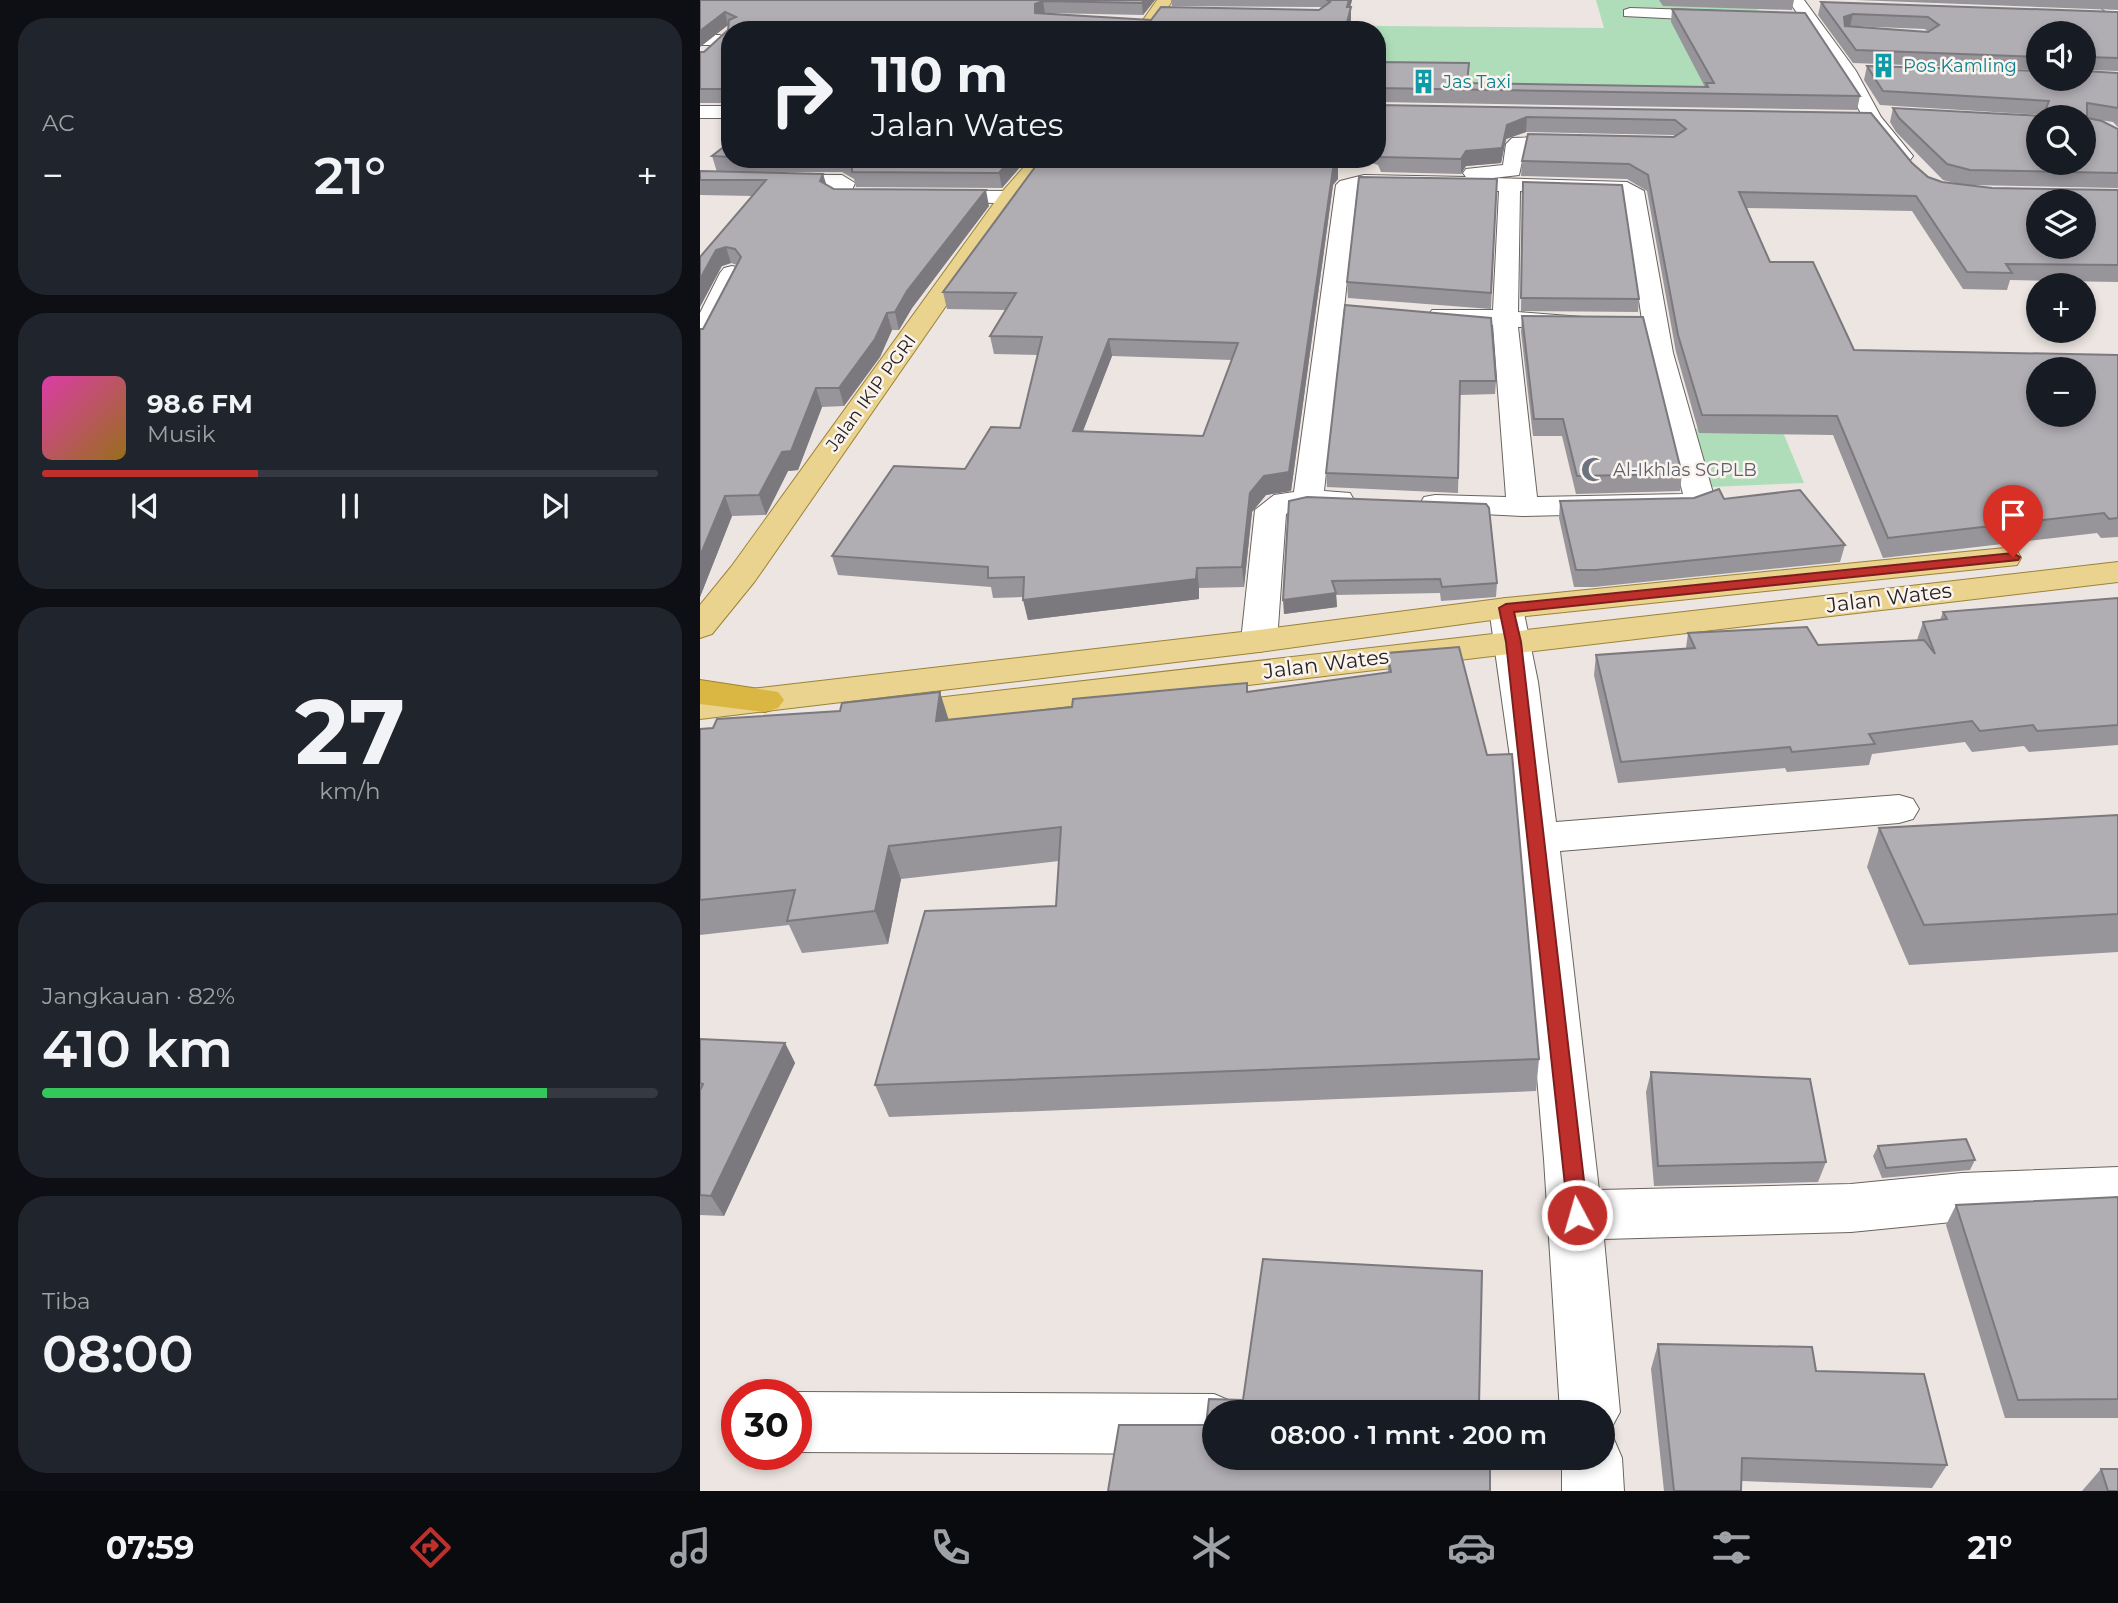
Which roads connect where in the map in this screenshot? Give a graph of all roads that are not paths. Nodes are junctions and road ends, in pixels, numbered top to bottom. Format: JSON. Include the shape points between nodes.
{"nodes":[{"id":1,"x":2098,"y":0,"type":"edge"},
{"id":2,"x":1828,"y":8,"type":"edge"},
{"id":3,"x":1797,"y":11,"type":"edge"},
{"id":4,"x":1630,"y":13,"type":"dead end"},
{"id":5,"x":1156,"y":16,"type":"edge"},
{"id":6,"x":1738,"y":16,"type":"edge"},
{"id":7,"x":2118,"y":16,"type":"edge"},
{"id":8,"x":2094,"y":17,"type":"edge"},
{"id":9,"x":1133,"y":21,"type":"edge"},
{"id":10,"x":1819,"y":33,"type":"junction"},
{"id":11,"x":1846,"y":34,"type":"edge"},
{"id":12,"x":721,"y":37,"type":"edge"},
{"id":13,"x":700,"y":40,"type":"edge"},
{"id":14,"x":721,"y":40,"type":"edge"},
{"id":15,"x":700,"y":59,"type":"edge"},
{"id":16,"x":1847,"y":71,"type":"junction"},
{"id":17,"x":1874,"y":72,"type":"edge"},
{"id":18,"x":1839,"y":96,"type":"edge"},
{"id":19,"x":1869,"y":109,"type":"junction"},
{"id":20,"x":700,"y":112,"type":"edge"},
{"id":21,"x":721,"y":112,"type":"edge"},
{"id":22,"x":1899,"y":114,"type":"edge"},
{"id":23,"x":1846,"y":118,"type":"edge"},
{"id":24,"x":1604,"y":141,"type":"edge"},
{"id":25,"x":1461,"y":160,"type":"edge"},
{"id":26,"x":1386,"y":167,"type":"edge"},
{"id":27,"x":1041,"y":168,"type":"edge"},
{"id":28,"x":1350,"y":168,"type":"edge"},
{"id":29,"x":1916,"y":169,"type":"edge"},
{"id":30,"x":1328,"y":170,"type":"edge"},
{"id":31,"x":1512,"y":173,"type":"junction"},
{"id":32,"x":700,"y":180,"type":"edge"},
{"id":33,"x":838,"y":196,"type":"junction"},
{"id":34,"x":1010,"y":197,"type":"junction"},
{"id":35,"x":700,"y":200,"type":"edge"},
{"id":36,"x":732,"y":273,"type":"edge"},
{"id":37,"x":1330,"y":306,"type":"junction"},
{"id":38,"x":1357,"y":308,"type":"edge"},
{"id":39,"x":1410,"y":313,"type":"edge"},
{"id":40,"x":707,"y":314,"type":"edge"},
{"id":41,"x":1505,"y":321,"type":"junction"},
{"id":42,"x":1601,"y":322,"type":"edge"},
{"id":43,"x":1628,"y":323,"type":"edge"},
{"id":44,"x":1656,"y":323,"type":"junction"},
{"id":45,"x":700,"y":339,"type":"edge"},
{"id":46,"x":1308,"y":499,"type":"junction"},
{"id":47,"x":1362,"y":501,"type":"edge"},
{"id":48,"x":1402,"y":502,"type":"edge"},
{"id":49,"x":1522,"y":507,"type":"junction"},
{"id":50,"x":2118,"y":546,"type":"edge"},
{"id":51,"x":2118,"y":572,"type":"edge"},
{"id":52,"x":1510,"y":625,"type":"junction"},
{"id":53,"x":700,"y":626,"type":"edge"},
{"id":54,"x":1259,"y":641,"type":"junction"},
{"id":55,"x":700,"y":692,"type":"edge"},
{"id":56,"x":765,"y":700,"type":"junction"},
{"id":57,"x":700,"y":707,"type":"edge"},
{"id":58,"x":700,"y":738,"type":"edge"},
{"id":59,"x":1899,"y":809,"type":"dead end"},
{"id":60,"x":1537,"y":838,"type":"junction"},
{"id":61,"x":2118,"y":1191,"type":"edge"},
{"id":62,"x":1577,"y":1215,"type":"junction"},
{"id":63,"x":1589,"y":1400,"type":"edge"},
{"id":64,"x":812,"y":1422,"type":"edge"},
{"id":65,"x":1202,"y":1424,"type":"edge"},
{"id":66,"x":1592,"y":1470,"type":"edge"},
{"id":67,"x":1593,"y":1491,"type":"edge"}],
"edges":[{"from":1,"to":7,"type":"street"},
{"from":2,"to":3,"type":"street"},
{"from":3,"to":10,"type":"street"},
{"from":4,"to":6,"type":"street"},
{"from":5,"to":9,"type":"street"},
{"from":7,"to":8,"type":"street"},
{"from":10,"to":11,"type":"street"},
{"from":10,"to":16,"type":"street"},
{"from":12,"to":13,"type":"street"},
{"from":14,"to":15,"type":"street"},
{"from":16,"to":17,"type":"street"},
{"from":16,"to":19,"type":"street"},
{"from":18,"to":19,"type":"street"},
{"from":19,"to":22,"type":"street"},
{"from":19,"to":23,"type":"street"},
{"from":19,"to":29,"type":"street"},
{"from":20,"to":21,"type":"street"},
{"from":24,"to":31,"type":"street","via":[[1520,142]]},
{"from":25,"to":31,"type":"street"},
{"from":26,"to":31,"type":"street"},
{"from":27,"to":34,"type":"main road","name":"Jalan IKIP PGRI"},
{"from":28,"to":30,"type":"street"},
{"from":31,"to":37,"type":"street","via":[[1347,184]]},
{"from":31,"to":41,"type":"street"},
{"from":31,"to":44,"type":"street","via":[[1633,191]]},
{"from":32,"to":33,"type":"street","via":[[842,181]]},
{"from":33,"to":34,"type":"street"},
{"from":33,"to":35,"type":"street"},
{"from":34,"to":53,"type":"main road","name":"Jalan IKIP PGRI","via":[[743,574]]},
{"from":36,"to":40,"type":"street"},
{"from":37,"to":38,"type":"street"},
{"from":37,"to":46,"type":"street"},
{"from":39,"to":41,"type":"street"},
{"from":40,"to":45,"type":"street"},
{"from":41,"to":42,"type":"street"},
{"from":41,"to":49,"type":"street"},
{"from":43,"to":44,"type":"street"},
{"from":44,"to":49,"type":"street","via":[[1700,500]]},
{"from":46,"to":47,"type":"street"},
{"from":46,"to":54,"type":"street","via":[[1277,505],[1270,514]]},
{"from":48,"to":49,"type":"street"},
{"from":50,"to":52,"type":"main road","name":"Jalan Wates"},
{"from":51,"to":52,"type":"main road","name":"Jalan Wates"},
{"from":52,"to":54,"type":"main road","name":"Jalan Wates"},
{"from":52,"to":58,"type":"main road","name":"Jalan Wates"},
{"from":52,"to":60,"type":"street"},
{"from":54,"to":56,"type":"main road","name":"Jalan Wates"},
{"from":55,"to":56,"type":"highway"},
{"from":56,"to":57,"type":"main road","name":"Jalan Wates"},
{"from":59,"to":60,"type":"street"},
{"from":60,"to":62,"type":"street"},
{"from":61,"to":62,"type":"street","via":[[1962,1197],[1850,1208]]},
{"from":62,"to":63,"type":"street"},
{"from":64,"to":65,"type":"street"},
{"from":66,"to":67,"type":"street"}]}
